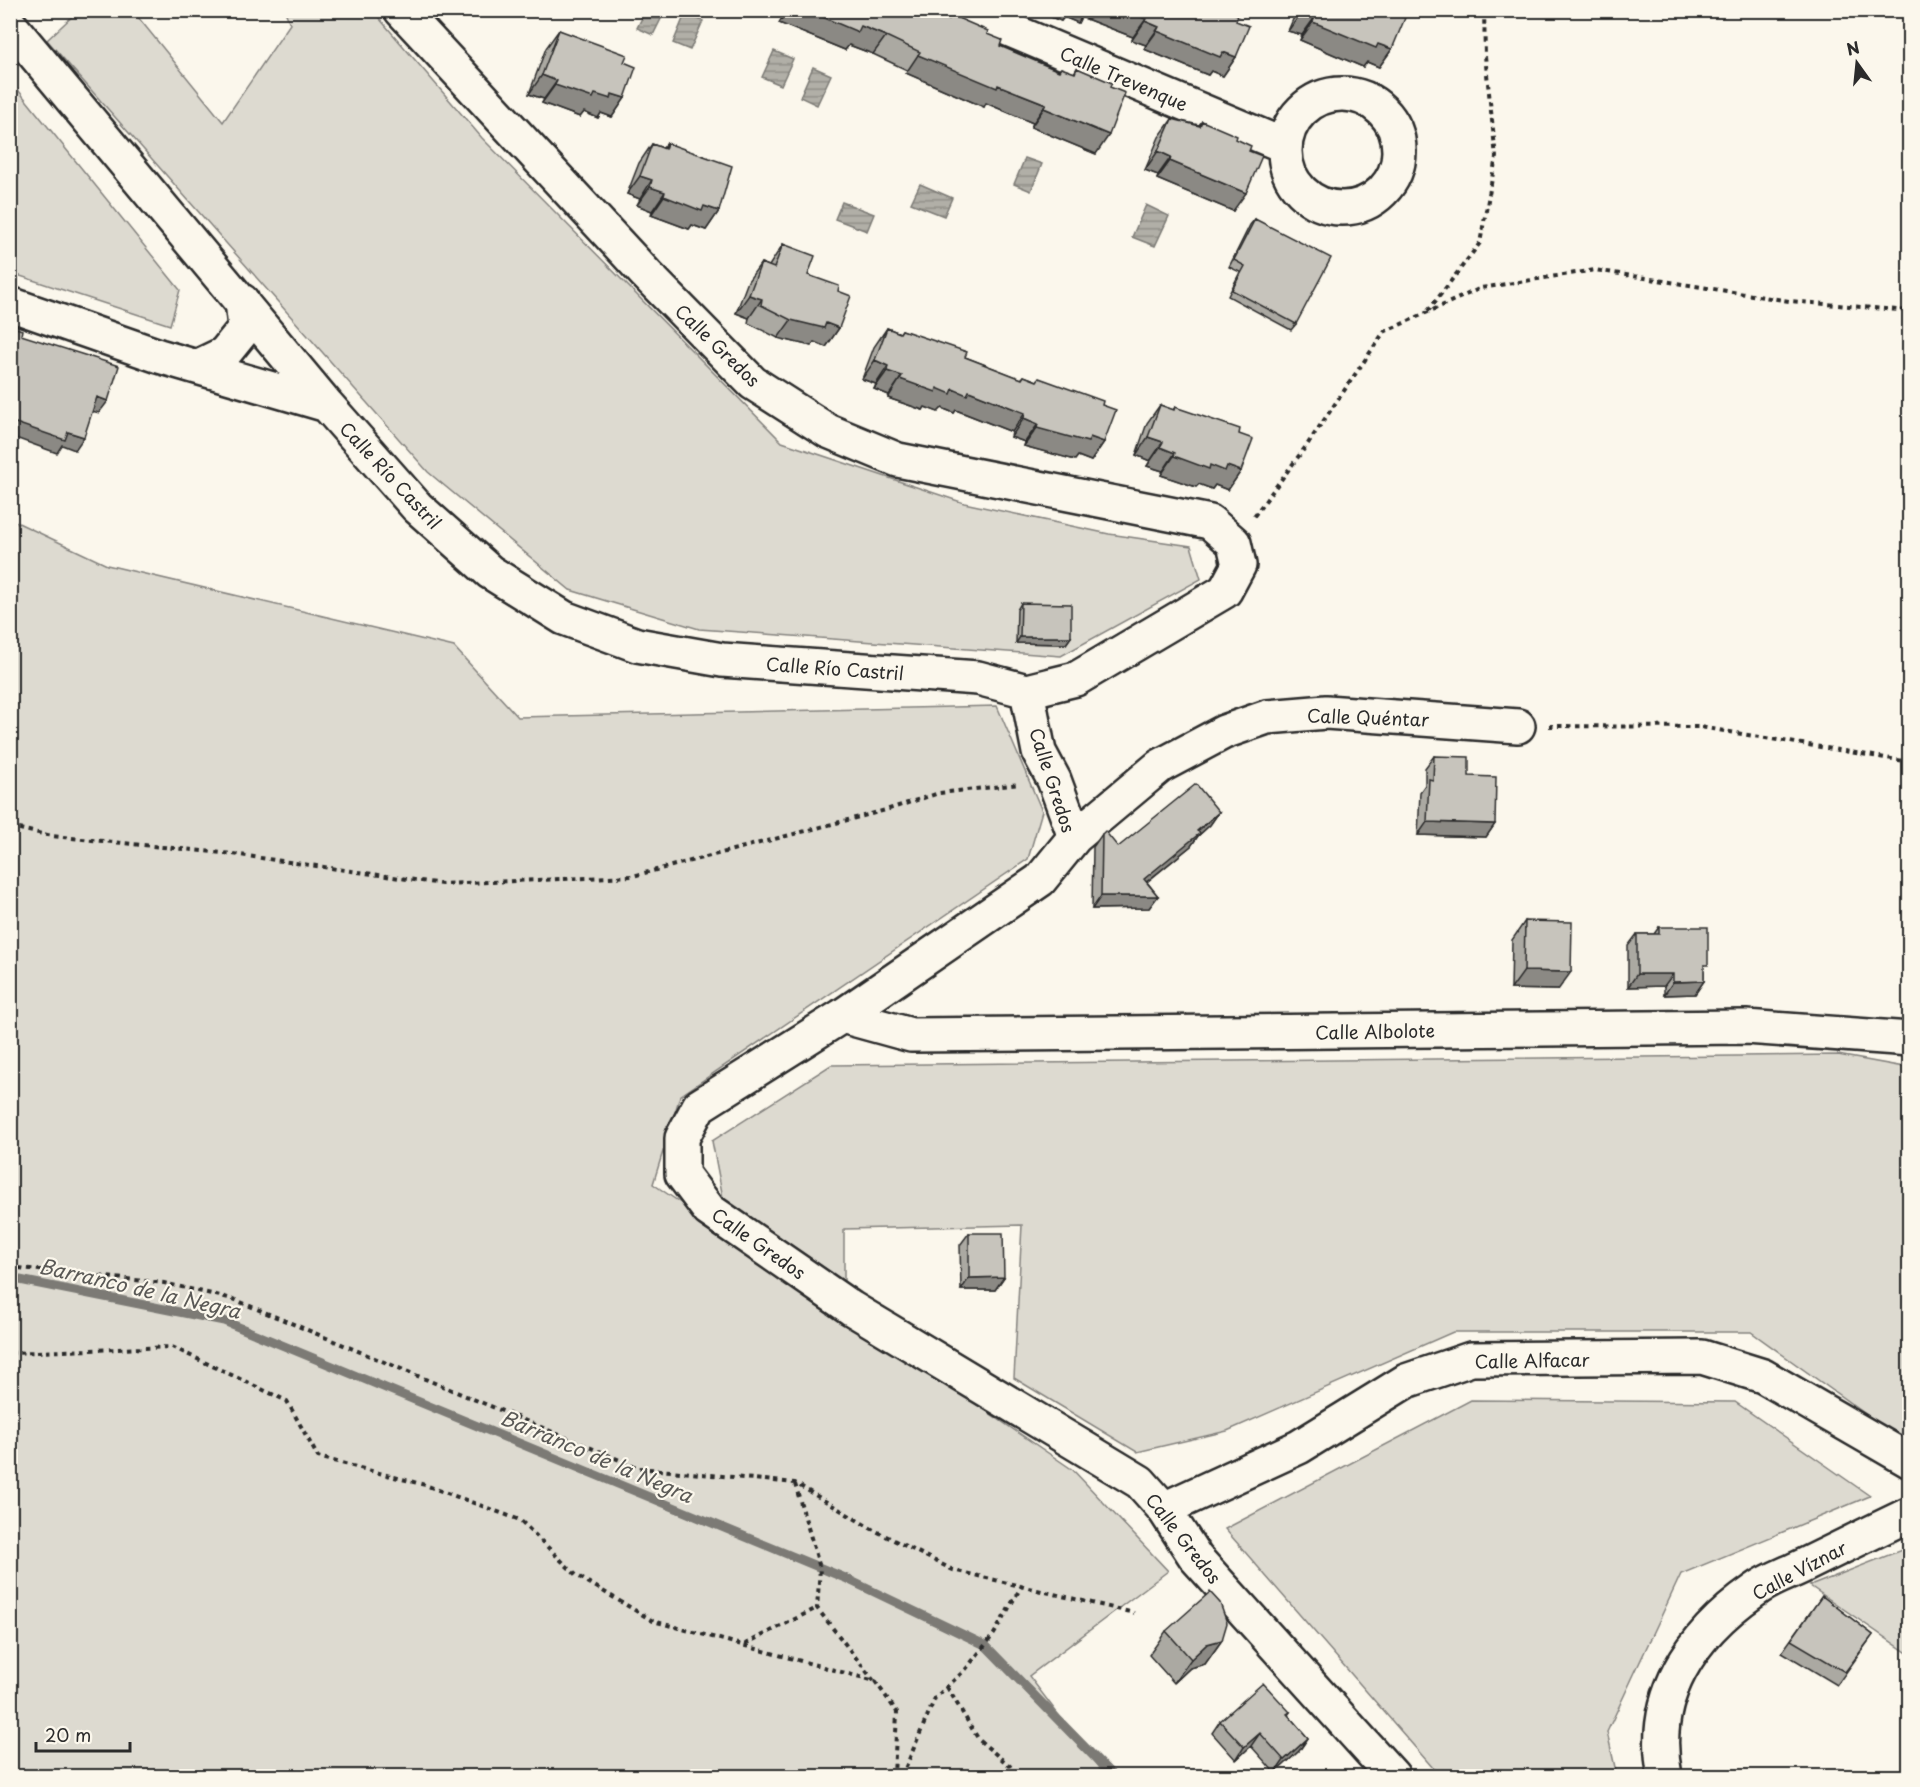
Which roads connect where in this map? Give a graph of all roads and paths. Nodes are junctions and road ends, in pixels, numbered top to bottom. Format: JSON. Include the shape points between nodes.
{"nodes":[{"id":1,"x":401,"y":10,"type":"edge"},
{"id":2,"x":963,"y":10,"type":"edge"},
{"id":3,"x":1484,"y":10,"type":"edge"},
{"id":4,"x":10,"y":25,"type":"edge"},
{"id":5,"x":1285,"y":146,"type":"dead end"},
{"id":6,"x":242,"y":302,"type":"junction"},
{"id":7,"x":10,"y":304,"type":"edge"},
{"id":8,"x":1910,"y":311,"type":"edge"},
{"id":9,"x":1428,"y":312,"type":"junction"},
{"id":10,"x":199,"y":366,"type":"junction"},
{"id":11,"x":327,"y":405,"type":"junction"},
{"id":12,"x":1234,"y":543,"type":"junction"},
{"id":13,"x":1027,"y":691,"type":"junction"},
{"id":14,"x":1518,"y":726,"type":"joint"},
{"id":15,"x":1910,"y":762,"type":"edge"},
{"id":16,"x":1054,"y":780,"type":"junction"},
{"id":17,"x":10,"y":827,"type":"edge"},
{"id":18,"x":1075,"y":837,"type":"junction"},
{"id":19,"x":842,"y":1016,"type":"junction"},
{"id":20,"x":1910,"y":1039,"type":"edge"},
{"id":21,"x":10,"y":1267,"type":"edge"},
{"id":22,"x":10,"y":1353,"type":"edge"},
{"id":23,"x":1910,"y":1461,"type":"edge"},
{"id":24,"x":795,"y":1483,"type":"junction"},
{"id":25,"x":1164,"y":1509,"type":"junction"},
{"id":26,"x":1910,"y":1514,"type":"edge"},
{"id":27,"x":1021,"y":1586,"type":"junction"},
{"id":28,"x":817,"y":1608,"type":"junction"},
{"id":29,"x":1134,"y":1613,"type":"dead end"},
{"id":30,"x":745,"y":1644,"type":"junction"},
{"id":31,"x":875,"y":1681,"type":"junction"},
{"id":32,"x":947,"y":1687,"type":"junction"},
{"id":33,"x":894,"y":1776,"type":"edge"},
{"id":34,"x":902,"y":1776,"type":"edge"},
{"id":35,"x":1016,"y":1776,"type":"edge"},
{"id":36,"x":1393,"y":1776,"type":"edge"},
{"id":37,"x":1665,"y":1776,"type":"edge"}],
"edges":[{"from":1,"to":12,"type":"street","name":"Calle Gredos","via":[[646,274],[753,383],[828,431],[898,460],[1210,522]]},
{"from":2,"to":5,"type":"street","name":"Calle Trevenque"},
{"from":3,"to":9,"type":"path","via":[[1494,168],[1480,243]]},
{"from":4,"to":6,"type":"street","name":"Calle Río Castril"},
{"from":6,"to":10,"type":"street","via":[[245,328],[224,354]]},
{"from":6,"to":11,"type":"street","name":"Calle Río Castril"},
{"from":7,"to":10,"type":"street"},
{"from":8,"to":9,"type":"path","via":[[1789,301],[1595,270],[1481,288]]},
{"from":9,"to":12,"type":"path","via":[[1384,332]]},
{"from":10,"to":11,"type":"street"},
{"from":11,"to":13,"type":"street","name":"Calle Río Castril","via":[[417,507],[490,572],[564,618],[638,645],[722,660],[978,678]]},
{"from":12,"to":13,"type":"street","via":[[1239,565],[1225,591],[1076,679]]},
{"from":13,"to":16,"type":"street","name":"Calle Gredos","via":[[1039,752]]},
{"from":14,"to":15,"type":"path","via":[[1700,727]]},
{"from":14,"to":18,"type":"street","name":"Calle Quéntar","via":[[1326,712],[1267,717],[1224,732],[1160,766]]},
{"from":16,"to":17,"type":"path","via":[[939,793],[633,876],[442,884],[233,854],[52,836]]},
{"from":16,"to":18,"type":"street","name":"Calle Gredos"},
{"from":18,"to":19,"type":"street","name":"Calle Gredos","via":[[1040,880]]},
{"from":19,"to":20,"type":"street","name":"Calle Albolote","via":[[911,1035],[1746,1027]]},
{"from":19,"to":25,"type":"street","name":"Calle Gredos","via":[[699,1106],[682,1138],[682,1174],[709,1210],[851,1308],[1140,1482]]},
{"from":21,"to":24,"type":"path","via":[[164,1283],[233,1299],[639,1468]]},
{"from":22,"to":30,"type":"path","via":[[172,1347],[286,1401],[318,1457],[425,1485],[520,1520],[576,1575],[653,1621]]},
{"from":23,"to":25,"type":"street","name":"Calle Alfacar","via":[[1763,1376],[1702,1358],[1470,1359],[1406,1381],[1299,1447]]},
{"from":24,"to":27,"type":"path","via":[[952,1570]]},
{"from":24,"to":28,"type":"path","via":[[820,1568]]},
{"from":25,"to":36,"type":"street","name":"Calle Gredos","via":[[1196,1558]]},
{"from":26,"to":37,"type":"street","name":"Calle Víznar","via":[[1754,1590],[1703,1635],[1680,1666],[1670,1694],[1662,1729]]},
{"from":27,"to":29,"type":"path"},
{"from":27,"to":32,"type":"path","via":[[994,1634]]},
{"from":28,"to":30,"type":"path"},
{"from":28,"to":31,"type":"path"},
{"from":30,"to":31,"type":"path"},
{"from":31,"to":33,"type":"path","via":[[897,1712]]},
{"from":32,"to":34,"type":"path","via":[[935,1698]]},
{"from":32,"to":35,"type":"path","via":[[979,1740]]}]}
